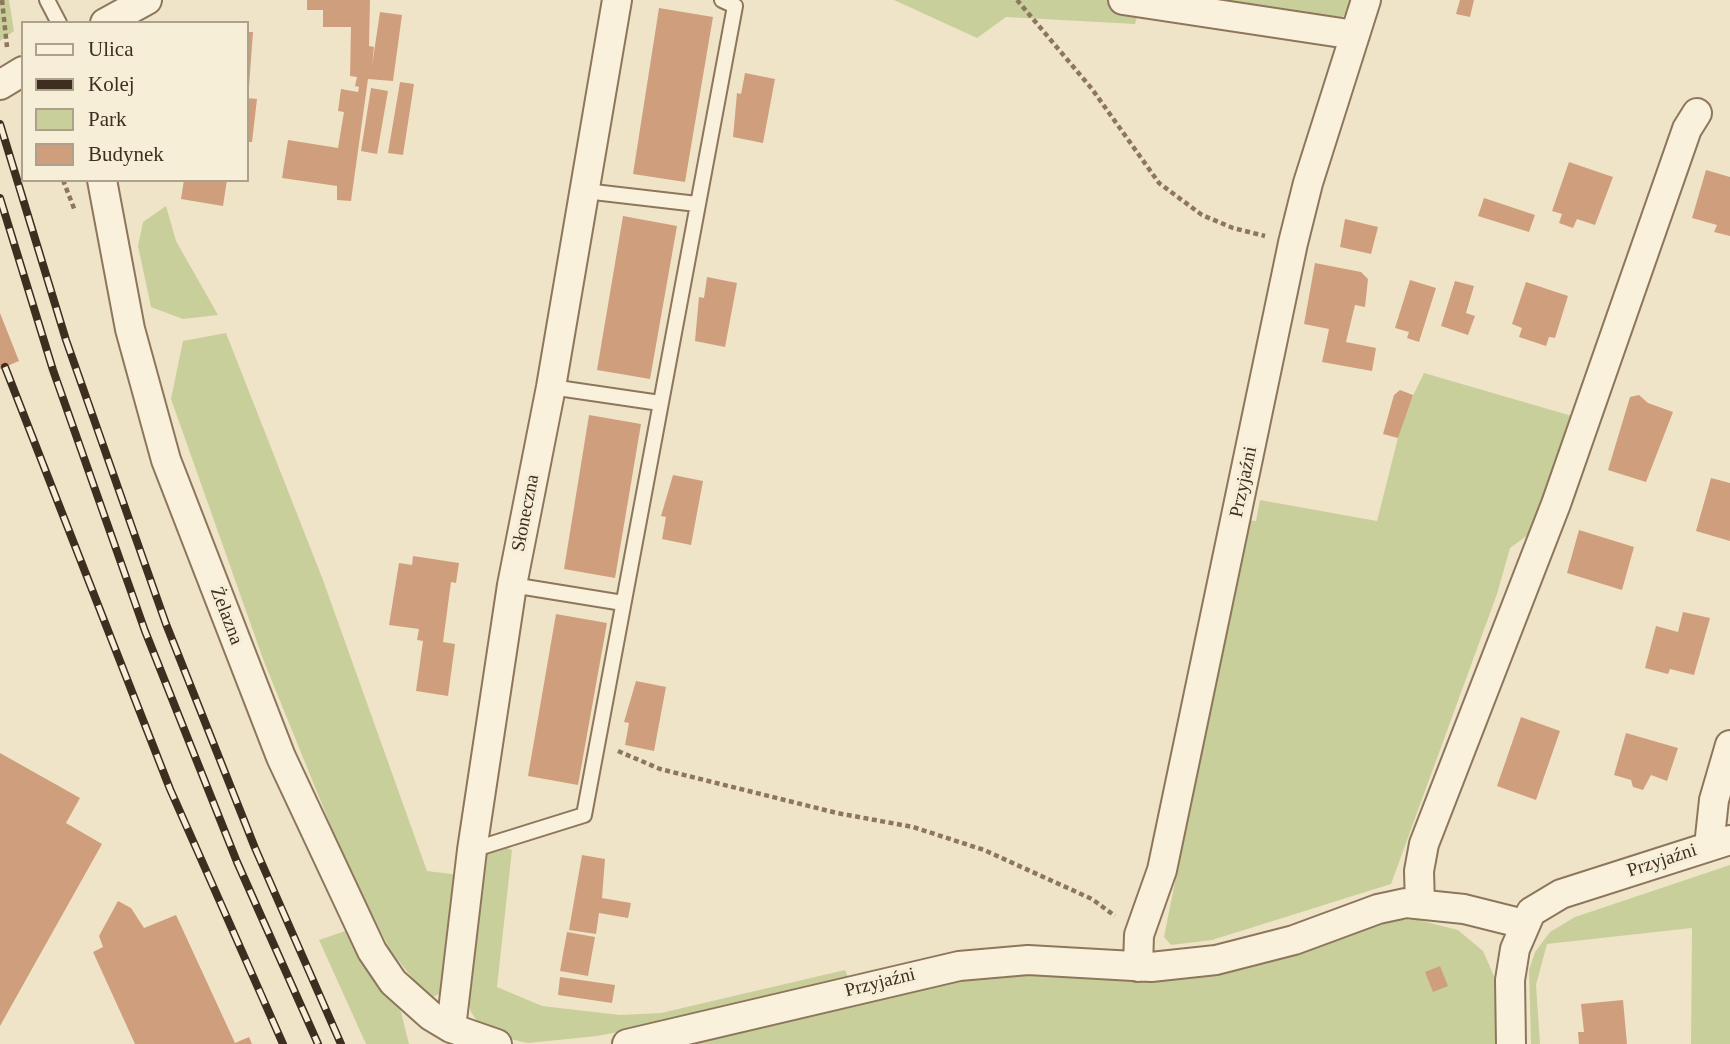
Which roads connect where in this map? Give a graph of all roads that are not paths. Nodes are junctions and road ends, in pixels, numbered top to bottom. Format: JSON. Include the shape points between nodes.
{"nodes":[{"id":1,"x":47,"y":0,"type":"edge"},
{"id":2,"x":146,"y":0,"type":"edge"},
{"id":3,"x":617,"y":0,"type":"edge"},
{"id":4,"x":722,"y":0,"type":"edge"},
{"id":5,"x":1123,"y":0,"type":"edge"},
{"id":6,"x":1366,"y":0,"type":"edge"},
{"id":7,"x":58,"y":21,"type":"edge"},
{"id":8,"x":109,"y":21,"type":"edge"},
{"id":9,"x":1355,"y":34,"type":"junction"},
{"id":10,"x":1697,"y":113,"type":"dead end"},
{"id":11,"x":102,"y":182,"type":"edge"},
{"id":12,"x":585,"y":191,"type":"junction"},
{"id":13,"x":697,"y":204,"type":"junction"},
{"id":14,"x":551,"y":387,"type":"junction"},
{"id":15,"x":660,"y":403,"type":"junction"},
{"id":16,"x":512,"y":585,"type":"junction"},
{"id":17,"x":624,"y":603,"type":"junction"},
{"id":18,"x":1730,"y":745,"type":"edge"},
{"id":19,"x":1720,"y":843,"type":"edge"},
{"id":20,"x":472,"y":850,"type":"junction"},
{"id":21,"x":1420,"y":904,"type":"junction"},
{"id":22,"x":1524,"y":924,"type":"junction"},
{"id":23,"x":1138,"y":967,"type":"junction"},
{"id":24,"x":441,"y":1022,"type":"junction"},
{"id":25,"x":497,"y":1044,"type":"edge"},
{"id":26,"x":627,"y":1044,"type":"edge"},
{"id":27,"x":1511,"y":1044,"type":"edge"}],
"edges":[{"from":1,"to":7,"type":"lane"},
{"from":2,"to":8,"type":"street"},
{"from":3,"to":12,"type":"street","name":"Słoneczna"},
{"from":4,"to":13,"type":"lane","via":[[735,6]]},
{"from":5,"to":9,"type":"street"},
{"from":6,"to":9,"type":"street","name":"Przyjaźni"},
{"from":9,"to":23,"type":"street","name":"Przyjaźni","via":[[1293,243],[1165,857],[1139,935]]},
{"from":10,"to":21,"type":"street","via":[[1687,129],[1556,504],[1424,844]]},
{"from":11,"to":24,"type":"street","name":"Żelazna","via":[[132,338],[166,460],[276,745],[372,951],[393,982]]},
{"from":12,"to":13,"type":"lane"},
{"from":12,"to":14,"type":"street","name":"Słoneczna"},
{"from":13,"to":15,"type":"lane"},
{"from":14,"to":15,"type":"lane"},
{"from":14,"to":16,"type":"street","name":"Słoneczna"},
{"from":15,"to":17,"type":"lane"},
{"from":16,"to":17,"type":"lane"},
{"from":16,"to":20,"type":"street","name":"Słoneczna"},
{"from":17,"to":20,"type":"lane","via":[[584,815]]},
{"from":18,"to":19,"type":"street","name":"Przyjaźni","via":[[1714,800]]},
{"from":19,"to":22,"type":"street","name":"Przyjaźni","via":[[1561,894],[1541,904]]},
{"from":20,"to":24,"type":"street","name":"Słoneczna"},
{"from":21,"to":22,"type":"street","name":"Przyjaźni","via":[[1493,914]]},
{"from":21,"to":23,"type":"street","name":"Przyjaźni","via":[[1378,909],[1247,953]]},
{"from":22,"to":27,"type":"street","via":[[1510,980]]},
{"from":23,"to":26,"type":"street","name":"Przyjaźni","via":[[1028,960],[959,966]]},
{"from":24,"to":25,"type":"street"}]}
